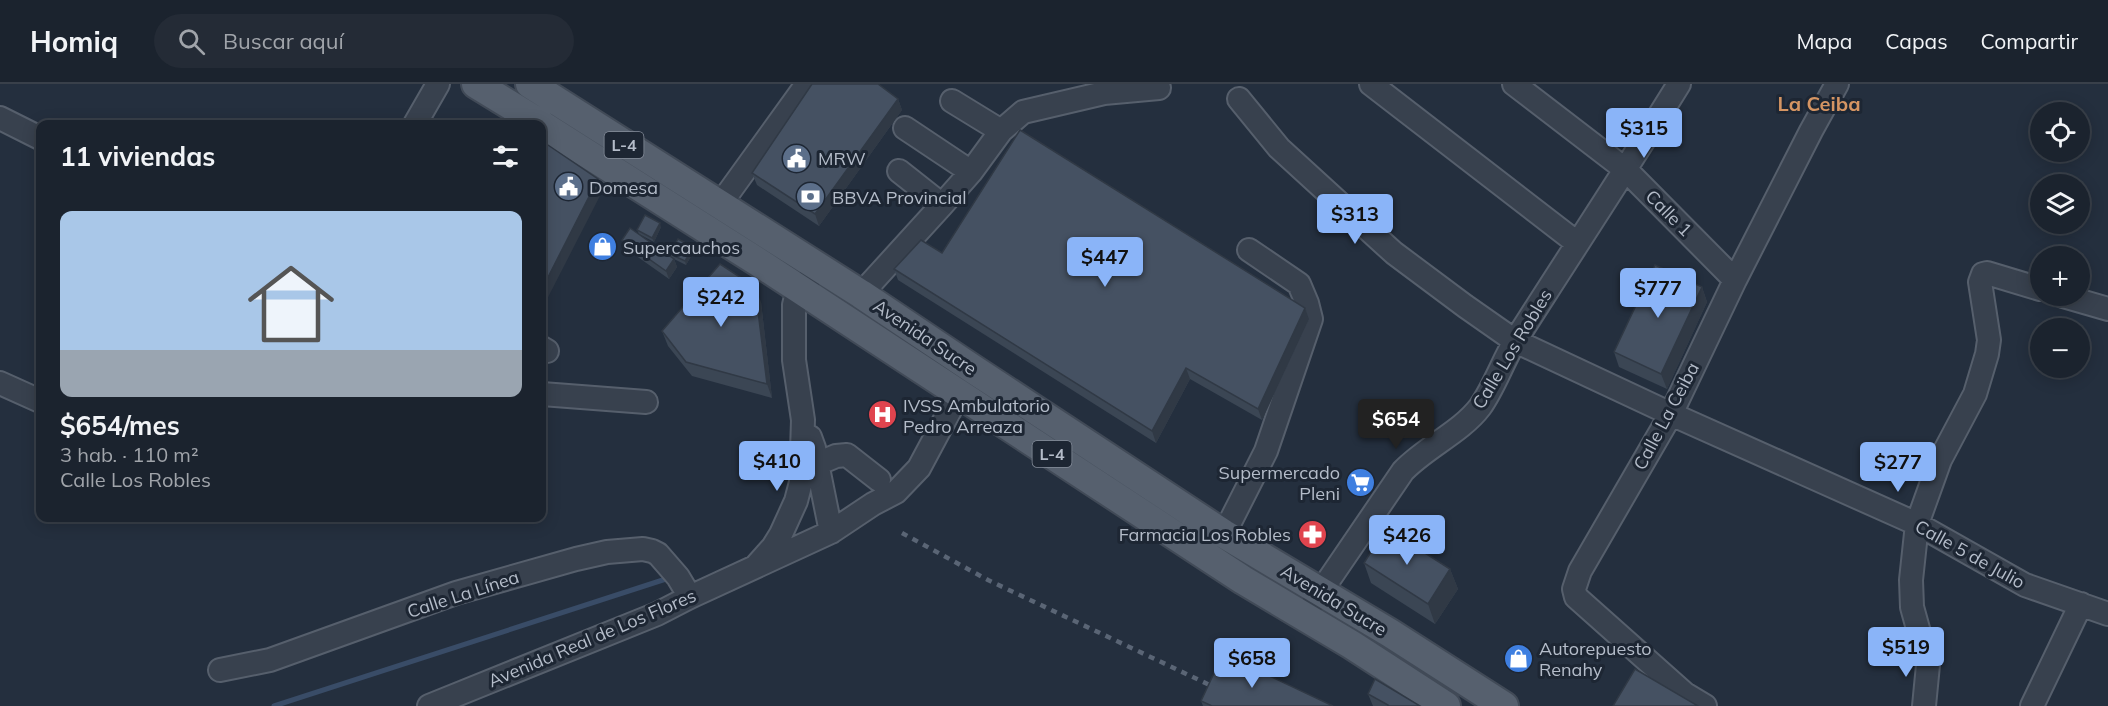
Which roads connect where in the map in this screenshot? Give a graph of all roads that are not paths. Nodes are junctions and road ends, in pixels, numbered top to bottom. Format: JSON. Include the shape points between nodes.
{"nodes":[{"id":1,"x":438,"y":84,"type":"edge"},
{"id":2,"x":476,"y":84,"type":"edge"},
{"id":3,"x":530,"y":84,"type":"edge"},
{"id":4,"x":807,"y":84,"type":"edge"},
{"id":5,"x":1065,"y":84,"type":"edge"},
{"id":6,"x":1371,"y":84,"type":"edge"},
{"id":7,"x":1679,"y":84,"type":"edge"},
{"id":8,"x":1837,"y":84,"type":"edge"},
{"id":9,"x":1524,"y":87,"type":"edge"},
{"id":10,"x":1160,"y":88,"type":"dead end"},
{"id":11,"x":1107,"y":89,"type":"edge"},
{"id":12,"x":1239,"y":99,"type":"dead end"},
{"id":13,"x":952,"y":101,"type":"dead end"},
{"id":14,"x":1055,"y":105,"type":"junction"},
{"id":15,"x":0,"y":118,"type":"edge"},
{"id":16,"x":416,"y":120,"type":"edge"},
{"id":17,"x":533,"y":120,"type":"edge"},
{"id":18,"x":546,"y":128,"type":"edge"},
{"id":19,"x":905,"y":128,"type":"dead end"},
{"id":20,"x":1001,"y":131,"type":"junction"},
{"id":21,"x":36,"y":136,"type":"edge"},
{"id":22,"x":1626,"y":170,"type":"junction"},
{"id":23,"x":899,"y":171,"type":"dead end"},
{"id":24,"x":970,"y":172,"type":"junction"},
{"id":25,"x":942,"y":205,"type":"junction"},
{"id":26,"x":719,"y":206,"type":"junction"},
{"id":27,"x":1577,"y":243,"type":"junction"},
{"id":28,"x":1249,"y":250,"type":"dead end"},
{"id":29,"x":817,"y":267,"type":"junction"},
{"id":30,"x":1735,"y":280,"type":"junction"},
{"id":31,"x":2030,"y":285,"type":"edge"},
{"id":32,"x":800,"y":291,"type":"junction"},
{"id":33,"x":861,"y":294,"type":"junction"},
{"id":34,"x":2090,"y":304,"type":"edge"},
{"id":35,"x":2108,"y":309,"type":"edge"},
{"id":36,"x":1515,"y":341,"type":"junction"},
{"id":37,"x":0,"y":383,"type":"edge"},
{"id":38,"x":546,"y":394,"type":"edge"},
{"id":39,"x":958,"y":395,"type":"junction"},
{"id":40,"x":36,"y":399,"type":"edge"},
{"id":41,"x":646,"y":402,"type":"dead end"},
{"id":42,"x":1671,"y":414,"type":"junction"},
{"id":43,"x":803,"y":420,"type":"junction"},
{"id":44,"x":817,"y":464,"type":"junction"},
{"id":45,"x":879,"y":480,"type":"dead end"},
{"id":46,"x":796,"y":501,"type":"junction"},
{"id":47,"x":1917,"y":524,"type":"junction"},
{"id":48,"x":1224,"y":534,"type":"junction"},
{"id":49,"x":823,"y":536,"type":"junction"},
{"id":50,"x":755,"y":567,"type":"junction"},
{"id":51,"x":1320,"y":592,"type":"junction"},
{"id":52,"x":690,"y":597,"type":"junction"},
{"id":53,"x":2081,"y":604,"type":"junction"},
{"id":54,"x":2108,"y":614,"type":"edge"},
{"id":55,"x":1304,"y":616,"type":"junction"},
{"id":56,"x":220,"y":670,"type":"dead end"},
{"id":57,"x":429,"y":706,"type":"edge"},
{"id":58,"x":1446,"y":706,"type":"edge"},
{"id":59,"x":1504,"y":706,"type":"edge"},
{"id":60,"x":1705,"y":706,"type":"edge"},
{"id":61,"x":1924,"y":706,"type":"edge"},
{"id":62,"x":2032,"y":706,"type":"edge"}],
"edges":[{"from":1,"to":16,"type":"street"},
{"from":2,"to":17,"type":"main road","name":"Avenida Sucre","number":"L-4"},
{"from":3,"to":26,"type":"main road","name":"Avenida Sucre","number":"L-4"},
{"from":4,"to":26,"type":"street"},
{"from":5,"to":14,"type":"street"},
{"from":6,"to":27,"type":"street"},
{"from":7,"to":22,"type":"street","name":"Calle Los Robles"},
{"from":8,"to":30,"type":"street","name":"Calle La Ceiba"},
{"from":9,"to":22,"type":"street","name":"Calle 1"},
{"from":10,"to":11,"type":"street"},
{"from":11,"to":14,"type":"street"},
{"from":12,"to":36,"type":"street","name":"Calle 5 de Julio","via":[[1279,148],[1394,253]]},
{"from":13,"to":20,"type":"street"},
{"from":14,"to":20,"type":"street","via":[[1023,112]]},
{"from":15,"to":21,"type":"street"},
{"from":18,"to":32,"type":"main road","name":"Avenida Sucre","number":"L-4"},
{"from":19,"to":24,"type":"street"},
{"from":20,"to":24,"type":"street"},
{"from":22,"to":27,"type":"street","name":"Calle Los Robles"},
{"from":22,"to":30,"type":"street","name":"Calle 1"},
{"from":23,"to":25,"type":"street"},
{"from":24,"to":25,"type":"street"},
{"from":25,"to":33,"type":"street"},
{"from":26,"to":29,"type":"main road","name":"Avenida Sucre","number":"L-4"},
{"from":27,"to":36,"type":"street","name":"Calle Los Robles"},
{"from":28,"to":48,"type":"street","via":[[1299,284],[1311,319],[1266,451]]},
{"from":29,"to":32,"type":"street","name":"Avenida Real de Los Flores"},
{"from":29,"to":33,"type":"main road","name":"Avenida Sucre","number":"L-4"},
{"from":30,"to":42,"type":"street","name":"Calle La Ceiba"},
{"from":31,"to":47,"type":"street","via":[[1983,274],[1980,282],[1989,340],[1987,354],[1975,394],[1941,460]]},
{"from":32,"to":39,"type":"main road","name":"Avenida Sucre","number":"L-4"},
{"from":32,"to":43,"type":"street","name":"Avenida Real de Los Flores","via":[[794,305],[794,360]]},
{"from":33,"to":48,"type":"main road","name":"Avenida Sucre","number":"L-4"},
{"from":34,"to":35,"type":"street"},
{"from":36,"to":42,"type":"street","name":"Calle 5 de Julio"},
{"from":36,"to":51,"type":"street","name":"Calle Los Robles","via":[[1480,407],[1403,471]]},
{"from":37,"to":40,"type":"street"},
{"from":38,"to":41,"type":"street"},
{"from":39,"to":49,"type":"street","name":"Avenida Real de Los Flores","via":[[908,481]]},
{"from":39,"to":55,"type":"main road","name":"Avenida Sucre","number":"L-4"},
{"from":42,"to":47,"type":"street","name":"Calle 5 de Julio"},
{"from":42,"to":60,"type":"street","name":"Calle La Ceiba","via":[[1580,571],[1574,589],[1576,597],[1685,694]]},
{"from":43,"to":44,"type":"street","name":"Avenida Real de Los Flores"},
{"from":43,"to":46,"type":"street","name":"Avenida Real de Los Flores","via":[[801,482]]},
{"from":44,"to":45,"type":"street","via":[[846,455]]},
{"from":44,"to":49,"type":"street","name":"Avenida Real de Los Flores"},
{"from":46,"to":49,"type":"street","via":[[796,520],[804,531]]},
{"from":46,"to":50,"type":"street","name":"Avenida Real de Los Flores","via":[[773,547]]},
{"from":47,"to":53,"type":"street","name":"Calle 5 de Julio","via":[[2025,585]]},
{"from":47,"to":61,"type":"street","via":[[1912,607],[1928,666]]},
{"from":48,"to":51,"type":"main road","name":"Avenida Sucre","number":"L-4"},
{"from":49,"to":50,"type":"street","name":"Avenida Real de Los Flores"},
{"from":50,"to":52,"type":"street","name":"Avenida Real de Los Flores"},
{"from":51,"to":55,"type":"street","name":"Calle Los Robles"},
{"from":51,"to":59,"type":"main road","name":"Avenida Sucre","number":"L-4"},
{"from":52,"to":56,"type":"street","name":"Calle La Línea","via":[[658,554],[643,549],[607,552],[456,593],[270,660]]},
{"from":52,"to":57,"type":"street","name":"Avenida Real de Los Flores"},
{"from":53,"to":54,"type":"street","name":"Calle 5 de Julio"},
{"from":53,"to":62,"type":"street"},
{"from":55,"to":58,"type":"main road","name":"Avenida Sucre","number":"L-4"}]}
